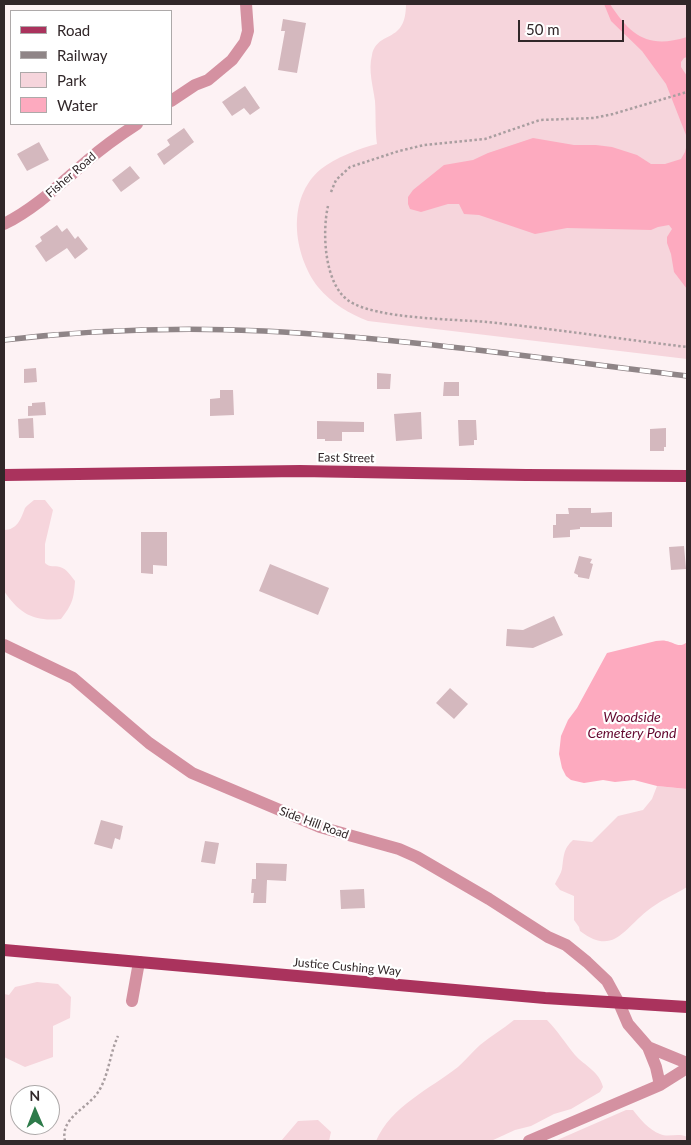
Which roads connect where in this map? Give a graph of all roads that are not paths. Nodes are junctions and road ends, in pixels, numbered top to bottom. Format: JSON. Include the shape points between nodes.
{"nodes":[{"id":1,"x":246,"y":4,"type":"edge"},
{"id":2,"x":172,"y":100,"type":"edge"},
{"id":3,"x":136,"y":125,"type":"edge"},
{"id":4,"x":4,"y":224,"type":"edge"},
{"id":5,"x":4,"y":475,"type":"edge"},
{"id":6,"x":687,"y":476,"type":"edge"},
{"id":7,"x":4,"y":645,"type":"edge"},
{"id":8,"x":4,"y":950,"type":"edge"},
{"id":9,"x":138,"y":962,"type":"junction"},
{"id":10,"x":132,"y":1001,"type":"dead end"},
{"id":11,"x":620,"y":1003,"type":"junction"},
{"id":12,"x":687,"y":1007,"type":"edge"},
{"id":13,"x":648,"y":1047,"type":"junction"},
{"id":14,"x":687,"y":1063,"type":"edge"},
{"id":15,"x":687,"y":1068,"type":"edge"},
{"id":16,"x":660,"y":1085,"type":"junction"},
{"id":17,"x":529,"y":1141,"type":"edge"}],
"edges":[{"from":1,"to":2,"type":"street","via":[[248,31],[245,42],[232,60],[208,80]]},
{"from":3,"to":4,"type":"street","name":"Fisher Road","via":[[49,195]]},
{"from":5,"to":6,"type":"main road","name":"East Street","via":[[300,471]]},
{"from":7,"to":11,"type":"street","name":"Side Hill Road","via":[[73,678],[149,743],[192,772],[320,827],[399,850],[428,863],[577,953],[607,982]]},
{"from":8,"to":9,"type":"main road","name":"Justice Cushing Way"},
{"from":9,"to":10,"type":"street"},
{"from":9,"to":11,"type":"main road","name":"Justice Cushing Way"},
{"from":11,"to":12,"type":"main road","name":"Justice Cushing Way"},
{"from":11,"to":13,"type":"street","name":"Side Hill Road","via":[[628,1024]]},
{"from":13,"to":14,"type":"street"},
{"from":13,"to":16,"type":"street"},
{"from":15,"to":16,"type":"street"},
{"from":16,"to":17,"type":"street"}]}
